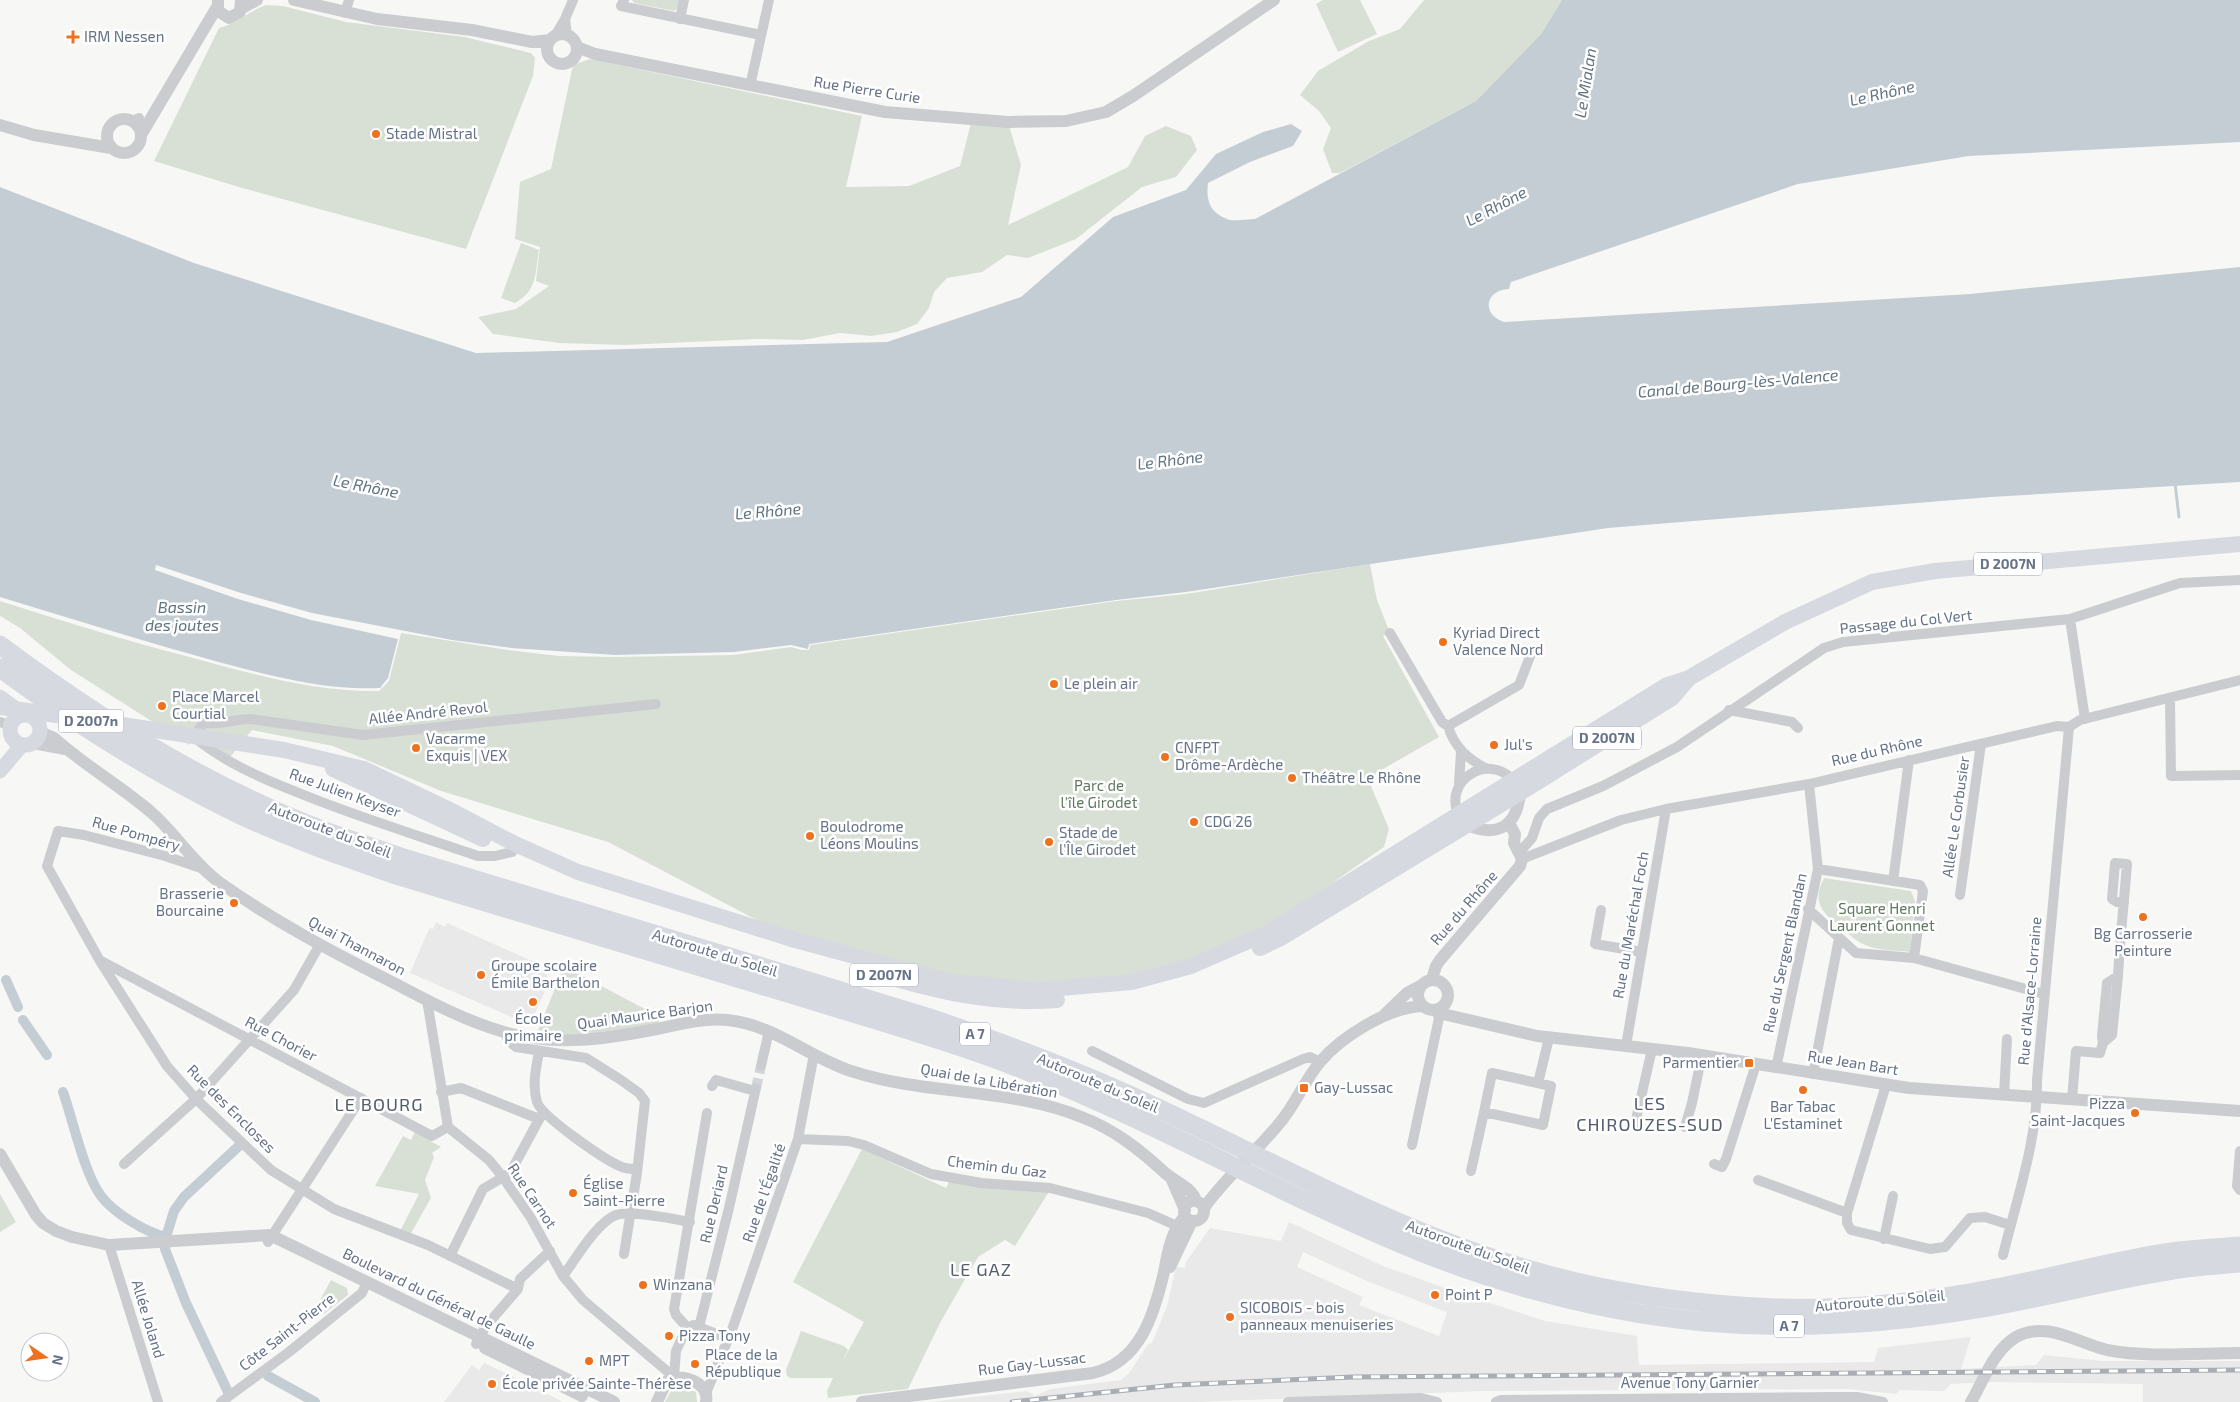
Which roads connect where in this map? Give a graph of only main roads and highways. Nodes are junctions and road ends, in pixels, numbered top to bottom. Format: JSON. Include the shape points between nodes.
{"nodes":[{"id":1,"x":2240,"y":544,"type":"edge"},
{"id":2,"x":0,"y":645,"type":"edge"},
{"id":3,"x":0,"y":668,"type":"edge"},
{"id":4,"x":0,"y":697,"type":"edge"},
{"id":5,"x":0,"y":707,"type":"edge"},
{"id":6,"x":20,"y":730,"type":"edge"},
{"id":7,"x":297,"y":752,"type":"junction"},
{"id":8,"x":0,"y":766,"type":"edge"},
{"id":9,"x":0,"y":772,"type":"edge"},
{"id":10,"x":1463,"y":820,"type":"junction"},
{"id":11,"x":2240,"y":1246,"type":"edge"},
{"id":12,"x":2240,"y":1263,"type":"edge"}],
"edges":[{"from":1,"to":10,"type":"main road","number":"D 2007N","via":[[1935,571],[1872,582],[1785,622],[1689,678],[1672,698],[1516,786]]},
{"from":2,"to":11,"type":"highway","name":"Autoroute du Soleil","number":"A 7","via":[[127,732],[246,796],[320,829],[404,858],[928,1017],[1013,1046],[1126,1094],[1428,1235],[1492,1259],[1559,1278],[1704,1303],[1778,1308],[1845,1307],[1968,1293],[2173,1252]]},
{"from":3,"to":12,"type":"highway","name":"Autoroute du Soleil","number":"A 7","via":[[116,746],[182,784],[237,813],[314,846],[399,876],[922,1034],[1008,1064],[1118,1110],[1424,1253],[1556,1296],[1703,1322],[1847,1325],[1986,1308],[2176,1269]]},
{"from":4,"to":6,"type":"main road"},
{"from":5,"to":7,"type":"main road","number":"D 2007n"},
{"from":6,"to":8,"type":"main road"},
{"from":6,"to":9,"type":"main road"},
{"from":7,"to":10,"type":"main road","number":"D 2007N","via":[[364,769],[513,844],[578,872],[795,940],[947,981],[1036,990],[1132,982],[1191,966],[1268,932]]},
{"from":7,"to":10,"type":"main road","number":"D 2007N","via":[[575,881],[800,952],[943,992],[1025,1002],[1132,993],[1203,974],[1281,938]]}]}
